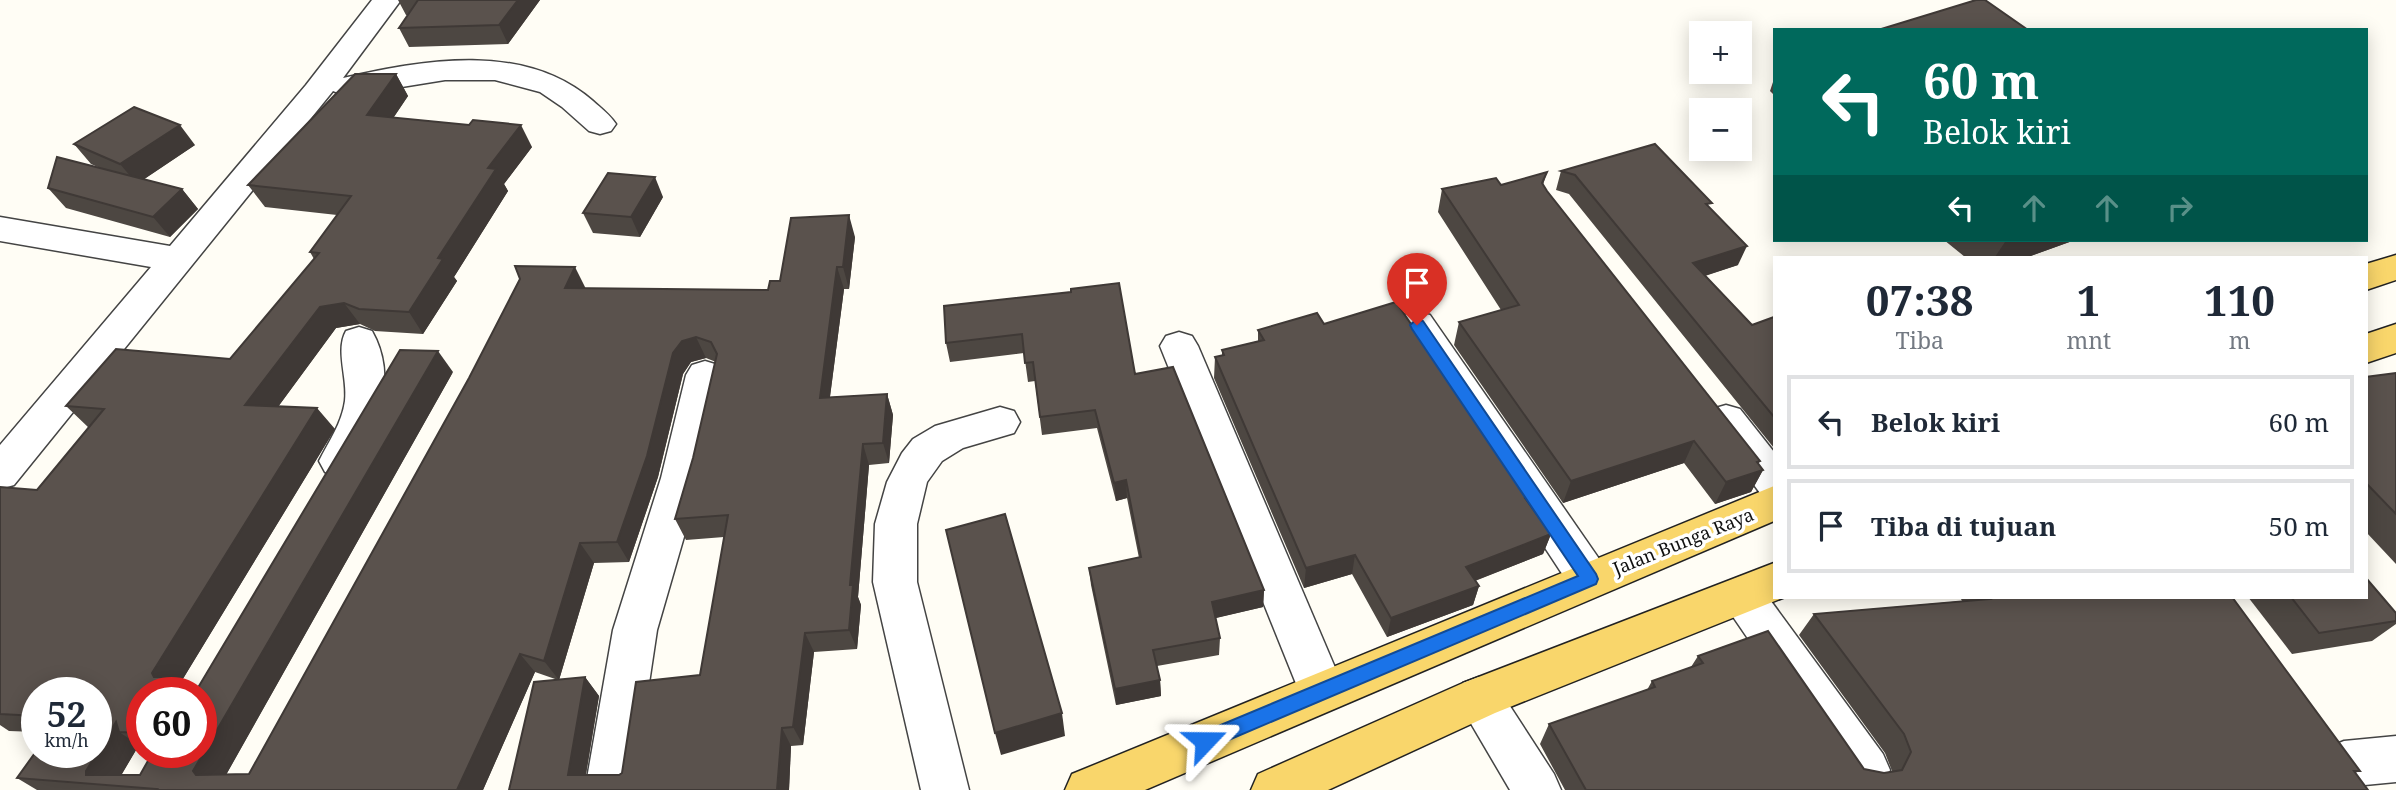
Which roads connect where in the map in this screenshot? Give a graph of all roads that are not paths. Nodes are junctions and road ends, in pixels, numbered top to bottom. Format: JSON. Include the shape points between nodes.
{"nodes":[{"id":1,"x":387,"y":0,"type":"edge"},
{"id":2,"x":317,"y":92,"type":"junction"},
{"id":3,"x":600,"y":124,"type":"dead end"},
{"id":4,"x":0,"y":229,"type":"edge"},
{"id":5,"x":177,"y":258,"type":"junction"},
{"id":6,"x":2396,"y":267,"type":"edge"},
{"id":7,"x":2368,"y":276,"type":"edge"},
{"id":8,"x":1417,"y":325,"type":"dead end"},
{"id":9,"x":2396,"y":338,"type":"edge"},
{"id":10,"x":359,"y":341,"type":"dead end"},
{"id":11,"x":1180,"y":346,"type":"dead end"},
{"id":12,"x":2368,"y":348,"type":"edge"},
{"id":13,"x":705,"y":375,"type":"dead end"},
{"id":14,"x":1707,"y":396,"type":"edge"},
{"id":15,"x":1000,"y":422,"type":"dead end"},
{"id":16,"x":0,"y":473,"type":"edge"},
{"id":17,"x":1773,"y":480,"type":"edge"},
{"id":18,"x":323,"y":489,"type":"edge"},
{"id":19,"x":1773,"y":503,"type":"edge"},
{"id":20,"x":1590,"y":579,"type":"junction"},
{"id":21,"x":1758,"y":589,"type":"edge"},
{"id":22,"x":1322,"y":691,"type":"junction"},
{"id":23,"x":1479,"y":698,"type":"junction"},
{"id":24,"x":2396,"y":758,"type":"edge"},
{"id":25,"x":2342,"y":762,"type":"edge"},
{"id":26,"x":1866,"y":771,"type":"edge"},
{"id":27,"x":609,"y":790,"type":"edge"},
{"id":28,"x":945,"y":790,"type":"edge"},
{"id":29,"x":1089,"y":790,"type":"edge"},
{"id":30,"x":1275,"y":790,"type":"edge"},
{"id":31,"x":1537,"y":790,"type":"edge"}],
"edges":[{"from":1,"to":2,"type":"street"},
{"from":2,"to":3,"type":"street","via":[[451,70],[495,71],[544,82]]},
{"from":2,"to":5,"type":"street"},
{"from":4,"to":5,"type":"street"},
{"from":5,"to":16,"type":"street"},
{"from":6,"to":7,"type":"main road"},
{"from":8,"to":20,"type":"street"},
{"from":9,"to":12,"type":"main road"},
{"from":10,"to":18,"type":"street","via":[[367,395],[357,431]]},
{"from":11,"to":22,"type":"street"},
{"from":13,"to":27,"type":"street","via":[[681,478],[635,630]]},
{"from":14,"to":17,"type":"street"},
{"from":15,"to":28,"type":"street","via":[[940,440],[922,459],[900,502],[895,527],[895,582]]},
{"from":19,"to":20,"type":"main road","name":"Jalan Bunga Raya"},
{"from":20,"to":22,"type":"main road","name":"Jalan Bunga Raya"},
{"from":21,"to":23,"type":"main road"},
{"from":21,"to":26,"type":"street"},
{"from":22,"to":29,"type":"main road","name":"Jalan Bunga Raya"},
{"from":23,"to":30,"type":"main road"},
{"from":23,"to":31,"type":"street"},
{"from":24,"to":25,"type":"street"}]}
